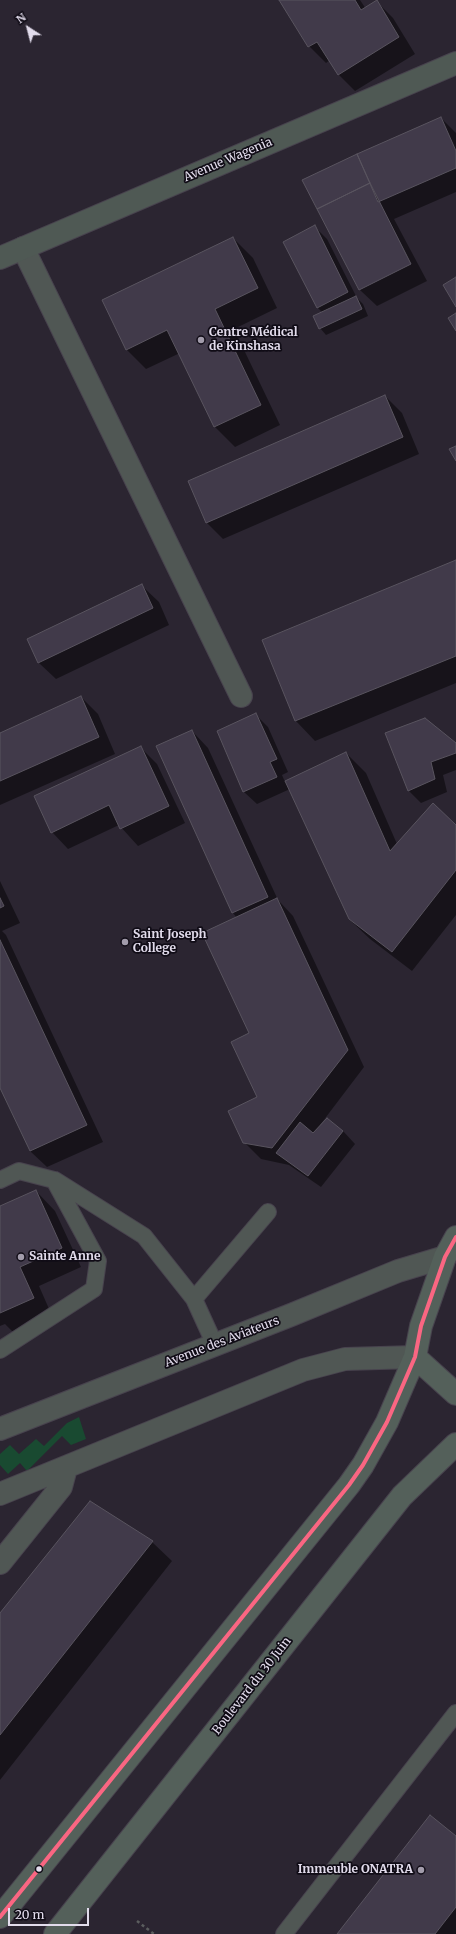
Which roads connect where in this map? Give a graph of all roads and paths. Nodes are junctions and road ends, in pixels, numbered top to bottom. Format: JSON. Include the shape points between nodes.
{"nodes":[{"id":1,"x":456,"y":63,"type":"edge"},
{"id":2,"x":23,"y":248,"type":"junction"},
{"id":3,"x":0,"y":258,"type":"edge"},
{"id":4,"x":241,"y":696,"type":"dead end"},
{"id":5,"x":0,"y":1180,"type":"edge"},
{"id":6,"x":54,"y":1180,"type":"junction"},
{"id":7,"x":268,"y":1212,"type":"dead end"},
{"id":8,"x":456,"y":1237,"type":"edge"},
{"id":9,"x":445,"y":1257,"type":"junction"},
{"id":10,"x":194,"y":1299,"type":"junction"},
{"id":11,"x":215,"y":1345,"type":"junction"},
{"id":12,"x":0,"y":1350,"type":"edge"},
{"id":13,"x":415,"y":1357,"type":"junction"},
{"id":14,"x":456,"y":1394,"type":"edge"},
{"id":15,"x":0,"y":1429,"type":"edge"},
{"id":16,"x":456,"y":1444,"type":"edge"},
{"id":17,"x":66,"y":1468,"type":"junction"},
{"id":18,"x":0,"y":1494,"type":"edge"},
{"id":19,"x":0,"y":1563,"type":"edge"},
{"id":20,"x":456,"y":1713,"type":"edge"},
{"id":21,"x":0,"y":1918,"type":"edge"},
{"id":22,"x":137,"y":1920,"type":"dead end"},
{"id":23,"x":55,"y":1934,"type":"edge"},
{"id":24,"x":154,"y":1934,"type":"edge"},
{"id":25,"x":284,"y":1934,"type":"edge"}],
"edges":[{"from":1,"to":2,"type":"main road","name":"Avenue Wagenia"},
{"from":2,"to":3,"type":"main road","name":"Avenue Wagenia"},
{"from":2,"to":4,"type":"street"},
{"from":5,"to":6,"type":"lane","via":[[19,1171]]},
{"from":6,"to":10,"type":"lane","via":[[144,1236]]},
{"from":6,"to":12,"type":"lane","via":[[98,1261],[94,1289]]},
{"from":7,"to":10,"type":"lane"},
{"from":8,"to":9,"type":"main road"},
{"from":9,"to":11,"type":"street","name":"Avenue des Aviateurs","via":[[398,1271]]},
{"from":9,"to":13,"type":"main road","via":[[421,1326]]},
{"from":10,"to":11,"type":"lane"},
{"from":11,"to":15,"type":"street","name":"Avenue des Aviateurs"},
{"from":13,"to":14,"type":"main road"},
{"from":13,"to":17,"type":"street","via":[[345,1358],[303,1370]]},
{"from":13,"to":21,"type":"main road","via":[[387,1422],[349,1485]]},
{"from":16,"to":23,"type":"main road","name":"Boulevard du 30 Juin","via":[[402,1496]]},
{"from":17,"to":18,"type":"street"},
{"from":17,"to":19,"type":"street","via":[[61,1487]]},
{"from":20,"to":25,"type":"lane"},
{"from":22,"to":24,"type":"path"}]}
